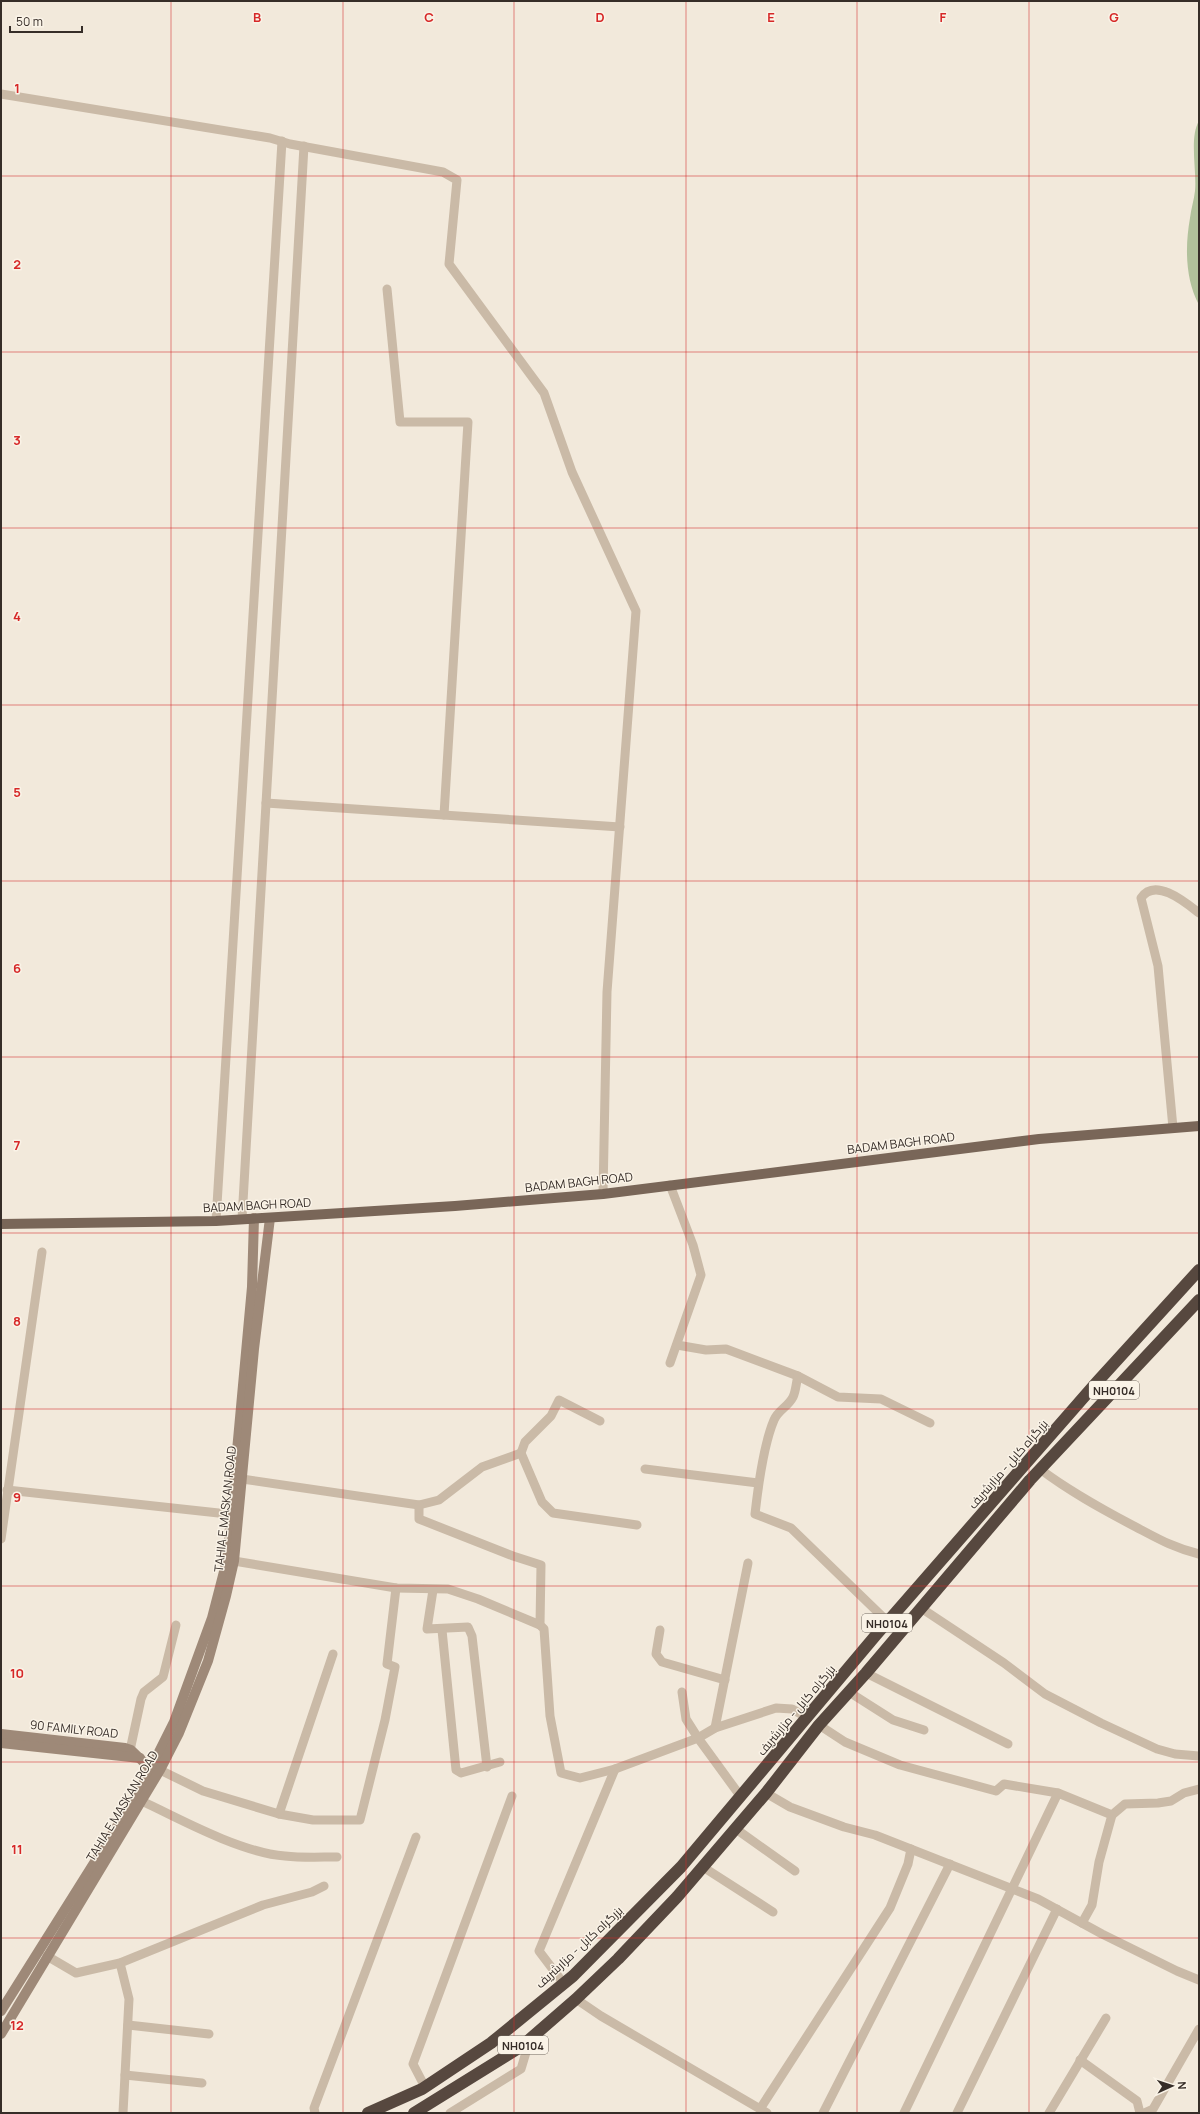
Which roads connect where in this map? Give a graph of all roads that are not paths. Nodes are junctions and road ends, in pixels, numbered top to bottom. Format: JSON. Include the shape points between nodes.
{"nodes":[{"id":1,"x":1,"y":94,"type":"edge"},
{"id":2,"x":282,"y":141,"type":"junction"},
{"id":3,"x":304,"y":146,"type":"junction"},
{"id":4,"x":387,"y":289,"type":"dead end"},
{"id":5,"x":266,"y":803,"type":"junction"},
{"id":6,"x":444,"y":815,"type":"junction"},
{"id":7,"x":620,"y":827,"type":"junction"},
{"id":8,"x":1199,"y":913,"type":"edge"},
{"id":9,"x":1199,"y":1126,"type":"edge"},
{"id":10,"x":1173,"y":1128,"type":"junction"},
{"id":11,"x":670,"y":1185,"type":"junction"},
{"id":12,"x":603,"y":1194,"type":"junction"},
{"id":13,"x":254,"y":1218,"type":"junction"},
{"id":14,"x":270,"y":1218,"type":"junction"},
{"id":15,"x":242,"y":1219,"type":"junction"},
{"id":16,"x":216,"y":1221,"type":"junction"},
{"id":17,"x":1,"y":1224,"type":"edge"},
{"id":18,"x":42,"y":1252,"type":"dead end"},
{"id":19,"x":1199,"y":1270,"type":"edge"},
{"id":20,"x":1199,"y":1300,"type":"edge"},
{"id":21,"x":677,"y":1345,"type":"junction"},
{"id":22,"x":670,"y":1363,"type":"dead end"},
{"id":23,"x":798,"y":1376,"type":"junction"},
{"id":24,"x":600,"y":1421,"type":"dead end"},
{"id":25,"x":930,"y":1423,"type":"dead end"},
{"id":26,"x":521,"y":1453,"type":"junction"},
{"id":27,"x":645,"y":1469,"type":"dead end"},
{"id":28,"x":1040,"y":1469,"type":"junction"},
{"id":29,"x":242,"y":1479,"type":"junction"},
{"id":30,"x":758,"y":1483,"type":"junction"},
{"id":31,"x":7,"y":1490,"type":"junction"},
{"id":32,"x":419,"y":1505,"type":"junction"},
{"id":33,"x":235,"y":1515,"type":"junction"},
{"id":34,"x":637,"y":1525,"type":"dead end"},
{"id":35,"x":1,"y":1535,"type":"edge"},
{"id":36,"x":1199,"y":1554,"type":"edge"},
{"id":37,"x":234,"y":1561,"type":"junction"},
{"id":38,"x":748,"y":1563,"type":"dead end"},
{"id":39,"x":396,"y":1588,"type":"junction"},
{"id":40,"x":433,"y":1590,"type":"junction"},
{"id":41,"x":921,"y":1608,"type":"junction"},
{"id":42,"x":888,"y":1622,"type":"junction"},
{"id":43,"x":176,"y":1624,"type":"dead end"},
{"id":44,"x":540,"y":1625,"type":"junction"},
{"id":45,"x":442,"y":1630,"type":"junction"},
{"id":46,"x":660,"y":1630,"type":"dead end"},
{"id":47,"x":333,"y":1654,"type":"dead end"},
{"id":48,"x":866,"y":1673,"type":"junction"},
{"id":49,"x":725,"y":1680,"type":"junction"},
{"id":50,"x":682,"y":1692,"type":"dead end"},
{"id":51,"x":849,"y":1692,"type":"junction"},
{"id":52,"x":808,"y":1718,"type":"junction"},
{"id":53,"x":819,"y":1726,"type":"junction"},
{"id":54,"x":715,"y":1728,"type":"junction"},
{"id":55,"x":924,"y":1730,"type":"dead end"},
{"id":56,"x":1,"y":1734,"type":"edge"},
{"id":57,"x":698,"y":1738,"type":"junction"},
{"id":58,"x":1,"y":1743,"type":"edge"},
{"id":59,"x":1008,"y":1744,"type":"dead end"},
{"id":60,"x":130,"y":1753,"type":"junction"},
{"id":61,"x":1199,"y":1756,"type":"edge"},
{"id":62,"x":500,"y":1762,"type":"dead end"},
{"id":63,"x":487,"y":1767,"type":"junction"},
{"id":64,"x":615,"y":1769,"type":"junction"},
{"id":65,"x":156,"y":1771,"type":"junction"},
{"id":66,"x":1199,"y":1789,"type":"edge"},
{"id":67,"x":766,"y":1793,"type":"junction"},
{"id":68,"x":1058,"y":1793,"type":"junction"},
{"id":69,"x":512,"y":1796,"type":"dead end"},
{"id":70,"x":741,"y":1797,"type":"junction"},
{"id":71,"x":142,"y":1801,"type":"junction"},
{"id":72,"x":279,"y":1814,"type":"junction"},
{"id":73,"x":1112,"y":1814,"type":"junction"},
{"id":74,"x":736,"y":1828,"type":"junction"},
{"id":75,"x":416,"y":1837,"type":"dead end"},
{"id":76,"x":911,"y":1848,"type":"junction"},
{"id":77,"x":337,"y":1857,"type":"dead end"},
{"id":78,"x":950,"y":1864,"type":"junction"},
{"id":79,"x":703,"y":1867,"type":"junction"},
{"id":80,"x":795,"y":1871,"type":"dead end"},
{"id":81,"x":324,"y":1886,"type":"dead end"},
{"id":82,"x":1013,"y":1888,"type":"junction"},
{"id":83,"x":1057,"y":1909,"type":"junction"},
{"id":84,"x":773,"y":1912,"type":"dead end"},
{"id":85,"x":1082,"y":1923,"type":"junction"},
{"id":86,"x":48,"y":1956,"type":"junction"},
{"id":87,"x":120,"y":1963,"type":"junction"},
{"id":88,"x":1199,"y":1980,"type":"edge"},
{"id":89,"x":564,"y":1984,"type":"junction"},
{"id":90,"x":576,"y":1999,"type":"junction"},
{"id":91,"x":1,"y":2012,"type":"edge"},
{"id":92,"x":1106,"y":2018,"type":"dead end"},
{"id":93,"x":128,"y":2025,"type":"junction"},
{"id":94,"x":1199,"y":2029,"type":"edge"},
{"id":95,"x":1,"y":2034,"type":"edge"},
{"id":96,"x":209,"y":2034,"type":"dead end"},
{"id":97,"x":530,"y":2038,"type":"junction"},
{"id":98,"x":1080,"y":2060,"type":"junction"},
{"id":99,"x":125,"y":2075,"type":"junction"},
{"id":100,"x":202,"y":2083,"type":"dead end"},
{"id":101,"x":425,"y":2087,"type":"junction"},
{"id":102,"x":763,"y":2111,"type":"edge"},
{"id":103,"x":123,"y":2113,"type":"edge"},
{"id":104,"x":315,"y":2113,"type":"edge"},
{"id":105,"x":368,"y":2113,"type":"edge"},
{"id":106,"x":414,"y":2113,"type":"edge"},
{"id":107,"x":450,"y":2113,"type":"edge"},
{"id":108,"x":823,"y":2113,"type":"edge"},
{"id":109,"x":904,"y":2113,"type":"edge"},
{"id":110,"x":957,"y":2113,"type":"edge"},
{"id":111,"x":1049,"y":2113,"type":"edge"},
{"id":112,"x":1140,"y":2113,"type":"edge"},
{"id":113,"x":1144,"y":2113,"type":"edge"}],
"edges":[{"from":1,"to":2,"type":"street"},
{"from":2,"to":3,"type":"street"},
{"from":2,"to":16,"type":"street"},
{"from":3,"to":5,"type":"street"},
{"from":3,"to":7,"type":"street","via":[[443,172],[457,180],[449,264],[544,393],[572,472],[636,611]]},
{"from":4,"to":6,"type":"street","via":[[400,422],[468,422]]},
{"from":5,"to":6,"type":"street"},
{"from":5,"to":15,"type":"street"},
{"from":6,"to":7,"type":"street"},
{"from":7,"to":12,"type":"street","via":[[607,992]]},
{"from":8,"to":10,"type":"street","via":[[1183,900],[1165,892],[1152,890],[1144,893],[1141,898],[1158,966]]},
{"from":9,"to":10,"type":"main road","name":"BADAM BAGH ROAD"},
{"from":10,"to":11,"type":"main road","name":"BADAM BAGH ROAD","via":[[1039,1139]]},
{"from":11,"to":12,"type":"main road","name":"BADAM BAGH ROAD"},
{"from":11,"to":21,"type":"street","via":[[693,1245],[701,1275]]},
{"from":12,"to":14,"type":"main road","name":"BADAM BAGH ROAD"},
{"from":13,"to":14,"type":"main road","name":"BADAM BAGH ROAD"},
{"from":13,"to":15,"type":"main road","name":"BADAM BAGH ROAD"},
{"from":13,"to":33,"type":"main road","name":"TAHIA E MASKAN ROAD","via":[[252,1287]]},
{"from":14,"to":29,"type":"main road","name":"TAHIA E MASKAN ROAD"},
{"from":15,"to":16,"type":"main road","name":"BADAM BAGH ROAD"},
{"from":16,"to":17,"type":"main road","name":"BADAM BAGH ROAD"},
{"from":18,"to":31,"type":"street"},
{"from":19,"to":42,"type":"highway","name":"بزرگراه کابل - مزارشریف","number":"NH0104"},
{"from":20,"to":28,"type":"highway","number":"NH0104"},
{"from":21,"to":22,"type":"street"},
{"from":21,"to":23,"type":"street","via":[[706,1350],[726,1349]]},
{"from":23,"to":25,"type":"street","via":[[838,1397],[881,1399]]},
{"from":23,"to":30,"type":"street","via":[[793,1397],[777,1412],[773,1422]]},
{"from":24,"to":26,"type":"street","via":[[559,1400],[551,1416],[525,1442]]},
{"from":26,"to":32,"type":"street","via":[[482,1467],[439,1500]]},
{"from":26,"to":34,"type":"street","via":[[542,1502],[553,1513]]},
{"from":27,"to":30,"type":"street"},
{"from":28,"to":36,"type":"street","via":[[1064,1487],[1119,1518],[1177,1549]]},
{"from":28,"to":41,"type":"highway","number":"NH0104"},
{"from":29,"to":32,"type":"street"},
{"from":29,"to":33,"type":"main road","name":"TAHIA E MASKAN ROAD"},
{"from":30,"to":42,"type":"street","via":[[756,1514],[791,1528]]},
{"from":31,"to":33,"type":"street"},
{"from":31,"to":35,"type":"street"},
{"from":32,"to":44,"type":"street","via":[[419,1519],[541,1565]]},
{"from":33,"to":37,"type":"main road","name":"TAHIA E MASKAN ROAD"},
{"from":33,"to":65,"type":"main road","name":"TAHIA E MASKAN ROAD","via":[[212,1618]]},
{"from":37,"to":39,"type":"street"},
{"from":37,"to":65,"type":"main road","name":"TAHIA E MASKAN ROAD","via":[[208,1661],[179,1733]]},
{"from":38,"to":49,"type":"street"},
{"from":39,"to":40,"type":"street"},
{"from":39,"to":72,"type":"street","via":[[387,1664],[395,1667],[385,1720],[360,1820],[313,1820]]},
{"from":40,"to":44,"type":"street","via":[[448,1589]]},
{"from":40,"to":45,"type":"street","via":[[427,1629]]},
{"from":41,"to":48,"type":"highway","number":"NH0104"},
{"from":41,"to":61,"type":"street","via":[[1004,1663],[1045,1694],[1157,1749],[1174,1754]]},
{"from":42,"to":52,"type":"highway","name":"بزرگراه کابل - مزارشریف","number":"NH0104"},
{"from":43,"to":60,"type":"street","via":[[163,1677],[144,1692],[141,1699]]},
{"from":44,"to":64,"type":"street","via":[[544,1629],[550,1716],[561,1773],[580,1778]]},
{"from":45,"to":63,"type":"street","via":[[468,1627],[472,1636]]},
{"from":45,"to":63,"type":"street","via":[[456,1770],[461,1773]]},
{"from":46,"to":49,"type":"street","via":[[656,1654],[662,1662]]},
{"from":47,"to":72,"type":"street"},
{"from":48,"to":51,"type":"highway","number":"NH0104"},
{"from":48,"to":59,"type":"street"},
{"from":49,"to":54,"type":"street"},
{"from":50,"to":57,"type":"street","via":[[686,1719]]},
{"from":51,"to":53,"type":"highway","number":"NH0104"},
{"from":51,"to":55,"type":"street","via":[[893,1720]]},
{"from":52,"to":54,"type":"street","via":[[792,1709],[776,1708]]},
{"from":52,"to":70,"type":"highway","name":"بزرگراه کابل - مزارشریف","number":"NH0104"},
{"from":53,"to":67,"type":"highway","number":"NH0104"},
{"from":53,"to":68,"type":"street","via":[[845,1742],[900,1765],[996,1791],[1004,1784]]},
{"from":54,"to":57,"type":"street"},
{"from":56,"to":60,"type":"main road","name":"90 FAMILY ROAD","via":[[125,1748]]},
{"from":57,"to":64,"type":"street"},
{"from":57,"to":70,"type":"street"},
{"from":58,"to":60,"type":"main road","name":"90 FAMILY ROAD"},
{"from":60,"to":65,"type":"main road","name":"90 FAMILY ROAD"},
{"from":62,"to":63,"type":"street"},
{"from":64,"to":89,"type":"street","via":[[539,1951]]},
{"from":65,"to":71,"type":"main road","name":"TAHIA E MASKAN ROAD"},
{"from":65,"to":72,"type":"street","via":[[203,1791]]},
{"from":65,"to":91,"type":"main road","name":"TAHIA E MASKAN ROAD","via":[[140,1790]]},
{"from":66,"to":73,"type":"street","via":[[1184,1793],[1171,1801],[1125,1804]]},
{"from":67,"to":74,"type":"highway","number":"NH0104"},
{"from":67,"to":76,"type":"street","via":[[790,1807]]},
{"from":68,"to":73,"type":"street"},
{"from":68,"to":82,"type":"street"},
{"from":69,"to":101,"type":"street","via":[[413,2064]]},
{"from":70,"to":89,"type":"highway","name":"بزرگراه کابل - مزارشریف","number":"NH0104","via":[[681,1867]]},
{"from":71,"to":77,"type":"street","via":[[243,1846],[283,1856]]},
{"from":71,"to":86,"type":"main road","name":"TAHIA E MASKAN ROAD"},
{"from":73,"to":85,"type":"street","via":[[1099,1862],[1092,1905]]},
{"from":74,"to":79,"type":"highway","number":"NH0104"},
{"from":74,"to":80,"type":"street"},
{"from":75,"to":104,"type":"street","via":[[314,2108]]},
{"from":76,"to":78,"type":"street"},
{"from":76,"to":102,"type":"street","via":[[908,1864],[890,1908]]},
{"from":78,"to":82,"type":"street"},
{"from":78,"to":108,"type":"street"},
{"from":79,"to":84,"type":"street"},
{"from":79,"to":90,"type":"highway","number":"NH0104","via":[[629,1948]]},
{"from":81,"to":87,"type":"street","via":[[312,1892],[263,1904]]},
{"from":82,"to":83,"type":"street"},
{"from":82,"to":109,"type":"street"},
{"from":83,"to":85,"type":"street"},
{"from":83,"to":110,"type":"street"},
{"from":85,"to":88,"type":"street"},
{"from":86,"to":87,"type":"street","via":[[76,1973]]},
{"from":86,"to":95,"type":"main road","name":"TAHIA E MASKAN ROAD"},
{"from":87,"to":93,"type":"street","via":[[129,1999]]},
{"from":89,"to":101,"type":"highway","name":"بزرگراه کابل - مزارشریف","number":"NH0104","via":[[491,2043]]},
{"from":90,"to":97,"type":"highway","number":"NH0104"},
{"from":90,"to":102,"type":"street"},
{"from":92,"to":98,"type":"street"},
{"from":93,"to":96,"type":"street"},
{"from":93,"to":99,"type":"street"},
{"from":94,"to":113,"type":"street","via":[[1153,2109]]},
{"from":97,"to":106,"type":"highway","number":"NH0104","via":[[522,2046]]},
{"from":97,"to":107,"type":"street","via":[[521,2069]]},
{"from":98,"to":111,"type":"street"},
{"from":98,"to":112,"type":"street","via":[[1137,2101]]},
{"from":99,"to":100,"type":"street"},
{"from":99,"to":103,"type":"street"},
{"from":101,"to":105,"type":"highway","name":"بزرگراه کابل - مزارشریف","number":"NH0104"}]}
